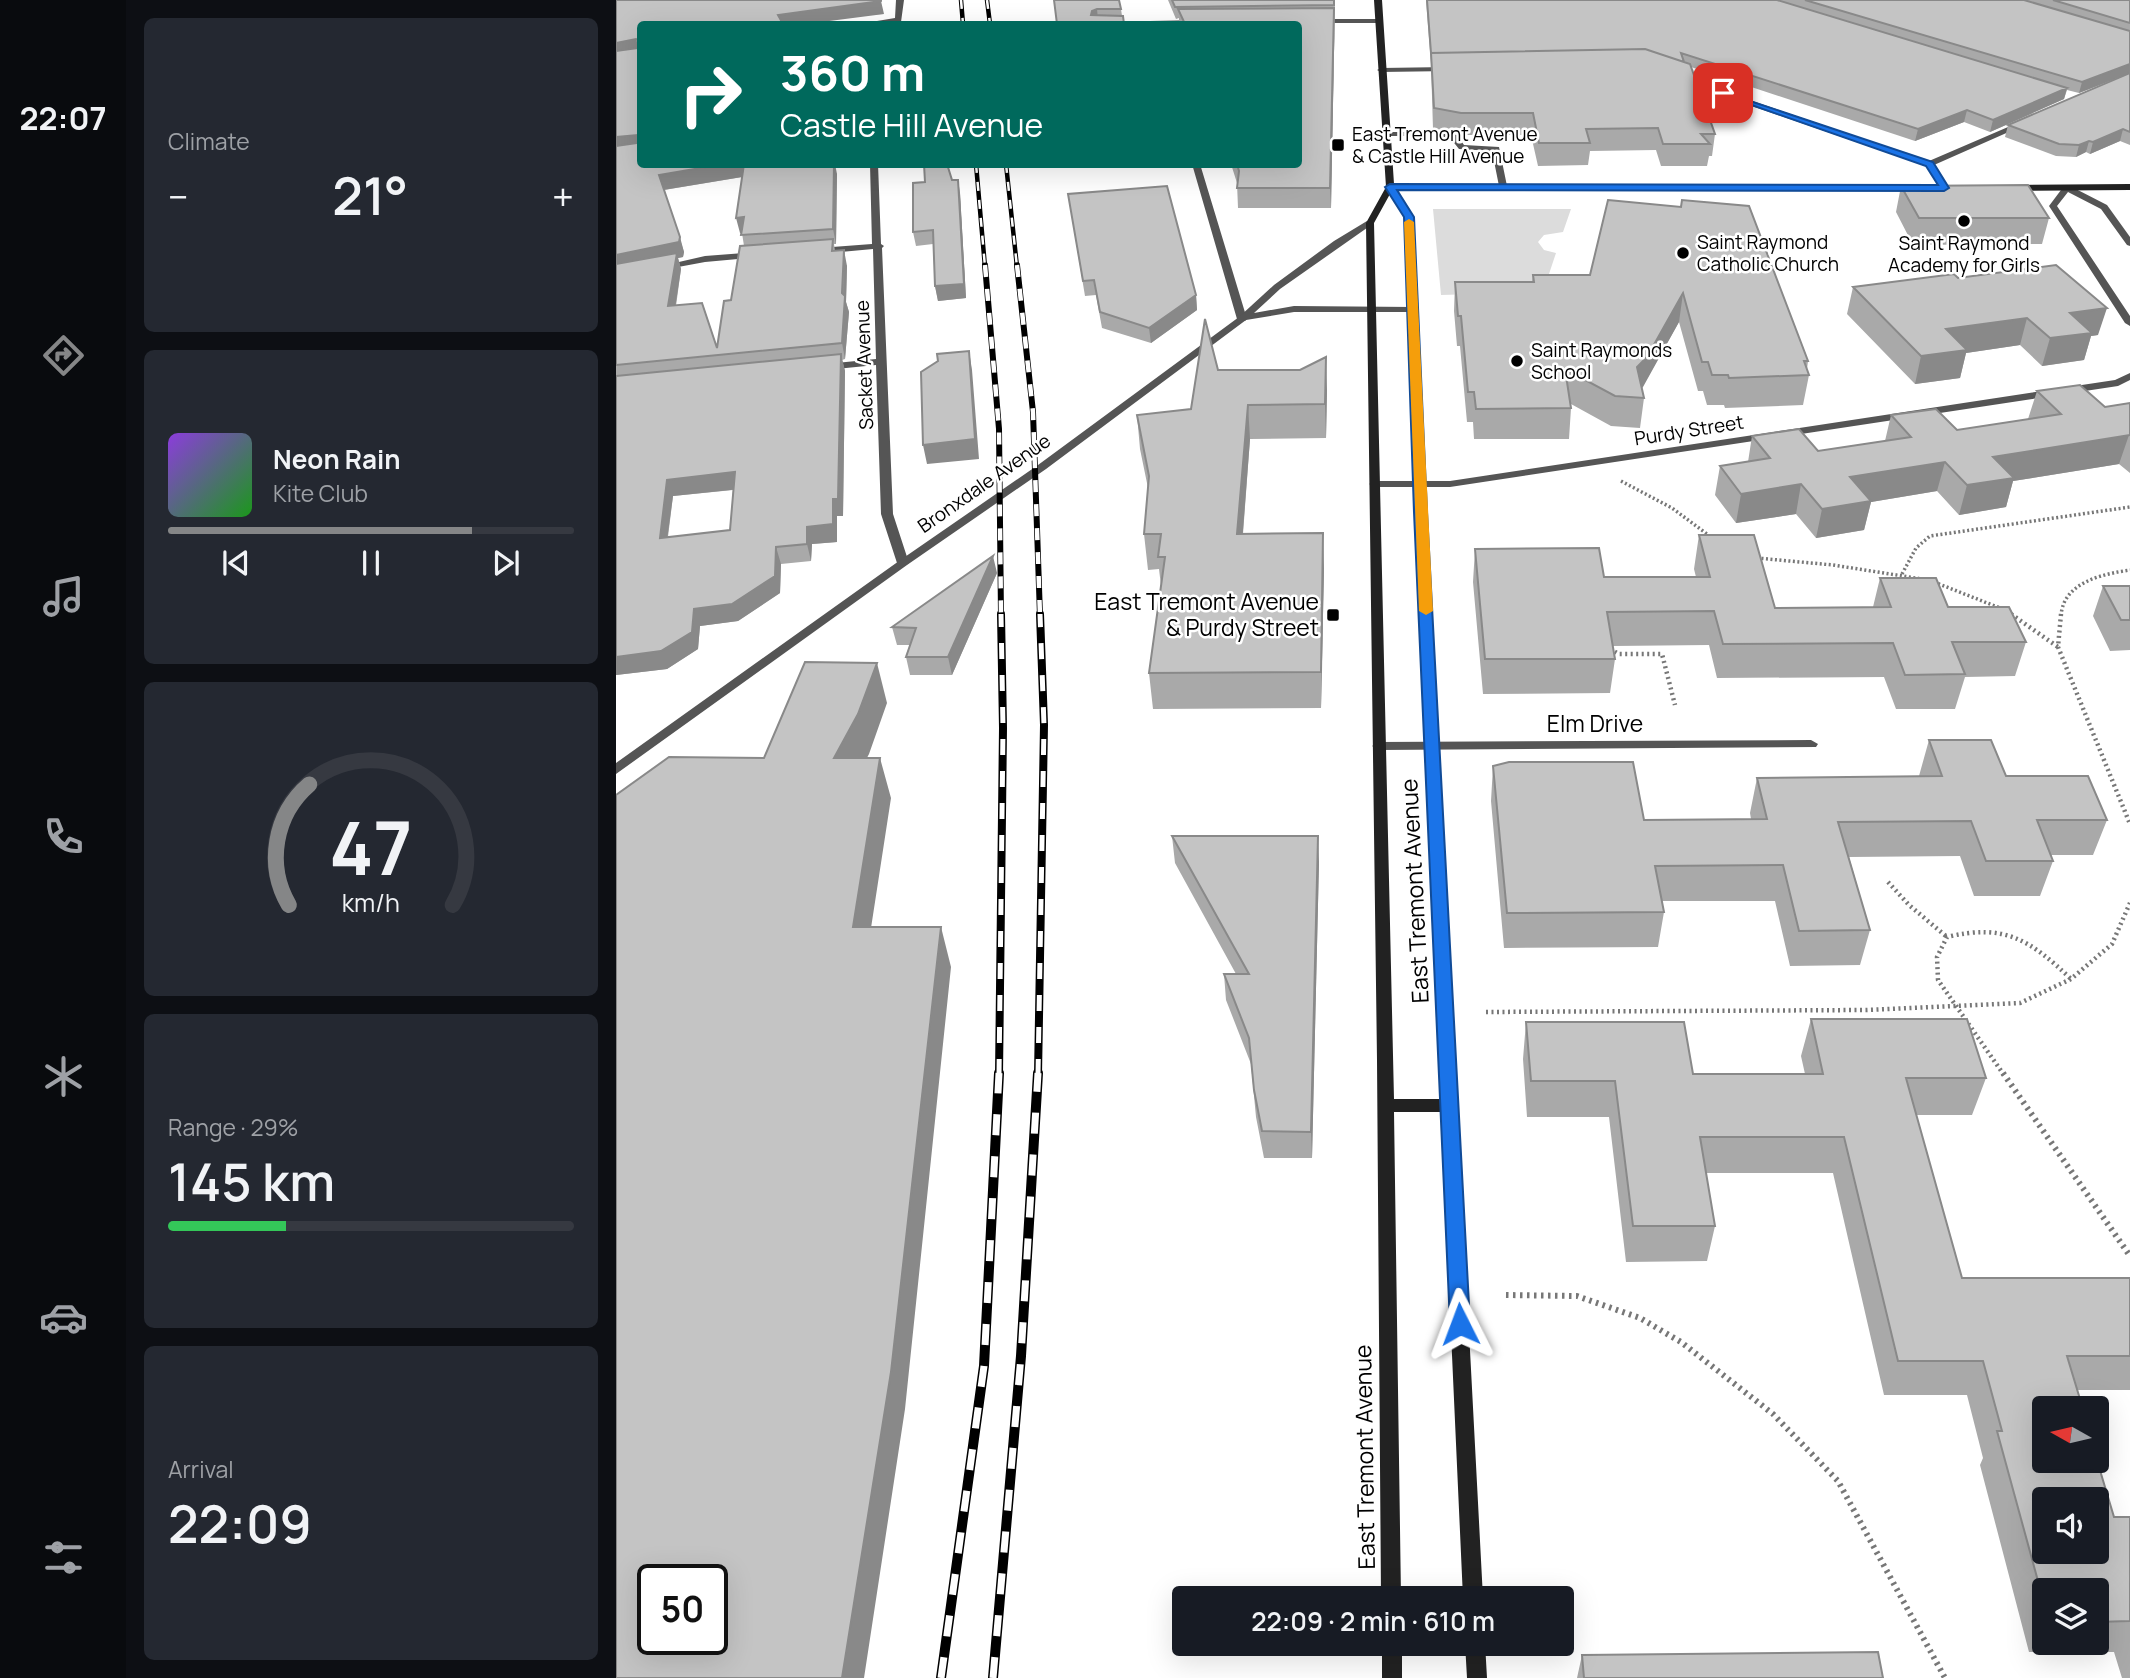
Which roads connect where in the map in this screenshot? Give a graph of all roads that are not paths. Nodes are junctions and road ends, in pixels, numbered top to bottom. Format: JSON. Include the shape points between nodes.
{"nodes":[{"id":1,"x":900,"y":0,"type":"edge"},
{"id":2,"x":1378,"y":0,"type":"edge"},
{"id":3,"x":892,"y":21,"type":"edge"},
{"id":4,"x":1312,"y":21,"type":"edge"},
{"id":5,"x":1378,"y":21,"type":"junction"},
{"id":6,"x":1464,"y":68,"type":"edge"},
{"id":7,"x":1381,"y":70,"type":"junction"},
{"id":8,"x":1670,"y":74,"type":"edge"},
{"id":9,"x":2037,"y":117,"type":"edge"},
{"id":10,"x":1386,"y":134,"type":"junction"},
{"id":11,"x":1929,"y":164,"type":"junction"},
{"id":12,"x":874,"y":168,"type":"edge"},
{"id":13,"x":1197,"y":168,"type":"edge"},
{"id":14,"x":1503,"y":186,"type":"junction"},
{"id":15,"x":1390,"y":187,"type":"junction"},
{"id":16,"x":2130,"y":187,"type":"edge"},
{"id":17,"x":1944,"y":188,"type":"junction"},
{"id":18,"x":1958,"y":188,"type":"edge"},
{"id":19,"x":2000,"y":188,"type":"edge"},
{"id":20,"x":2067,"y":188,"type":"junction"},
{"id":21,"x":1370,"y":223,"type":"junction"},
{"id":22,"x":2130,"y":243,"type":"edge"},
{"id":23,"x":879,"y":246,"type":"junction"},
{"id":24,"x":812,"y":251,"type":"edge"},
{"id":25,"x":772,"y":254,"type":"edge"},
{"id":26,"x":654,"y":268,"type":"edge"},
{"id":27,"x":1372,"y":310,"type":"junction"},
{"id":28,"x":1413,"y":310,"type":"junction"},
{"id":29,"x":1242,"y":319,"type":"junction"},
{"id":30,"x":2130,"y":323,"type":"edge"},
{"id":31,"x":880,"y":362,"type":"junction"},
{"id":32,"x":818,"y":368,"type":"edge"},
{"id":33,"x":2130,"y":376,"type":"edge"},
{"id":34,"x":1375,"y":484,"type":"junction"},
{"id":35,"x":1420,"y":484,"type":"junction"},
{"id":36,"x":903,"y":563,"type":"junction"},
{"id":37,"x":1811,"y":744,"type":"dead end"},
{"id":38,"x":1379,"y":746,"type":"junction"},
{"id":39,"x":1433,"y":746,"type":"junction"},
{"id":40,"x":616,"y":770,"type":"edge"},
{"id":41,"x":1386,"y":1105,"type":"junction"},
{"id":42,"x":1450,"y":1106,"type":"junction"},
{"id":43,"x":1391,"y":1586,"type":"edge"},
{"id":44,"x":1472,"y":1586,"type":"edge"},
{"id":45,"x":1392,"y":1656,"type":"edge"},
{"id":46,"x":1475,"y":1656,"type":"edge"},
{"id":47,"x":1392,"y":1678,"type":"edge"},
{"id":48,"x":1476,"y":1678,"type":"edge"}],
"edges":[{"from":1,"to":3,"type":"street","via":[[898,20]]},
{"from":2,"to":5,"type":"main road","name":"East Tremont Avenue"},
{"from":4,"to":5,"type":"street"},
{"from":5,"to":7,"type":"main road","name":"East Tremont Avenue"},
{"from":6,"to":7,"type":"street"},
{"from":7,"to":10,"type":"main road","name":"East Tremont Avenue"},
{"from":8,"to":11,"type":"street"},
{"from":9,"to":11,"type":"street"},
{"from":10,"to":14,"type":"street","via":[[1438,134],[1454,137],[1462,147],[1496,149]]},
{"from":10,"to":15,"type":"main road","name":"East Tremont Avenue"},
{"from":11,"to":17,"type":"street"},
{"from":12,"to":23,"type":"street","name":"Sacket Avenue"},
{"from":13,"to":29,"type":"street"},
{"from":14,"to":15,"type":"main road"},
{"from":14,"to":17,"type":"main road"},
{"from":15,"to":21,"type":"main road"},
{"from":15,"to":28,"type":"main road","name":"East Tremont Avenue","via":[[1409,217]]},
{"from":16,"to":20,"type":"main road"},
{"from":17,"to":18,"type":"main road"},
{"from":19,"to":20,"type":"main road"},
{"from":20,"to":22,"type":"street","via":[[2104,207]]},
{"from":20,"to":30,"type":"street","via":[[2053,206]]},
{"from":21,"to":27,"type":"main road","name":"East Tremont Avenue"},
{"from":21,"to":29,"type":"street","name":"Bronxdale Avenue","via":[[1277,287]]},
{"from":23,"to":24,"type":"street"},
{"from":23,"to":31,"type":"street","name":"Sacket Avenue"},
{"from":25,"to":26,"type":"street"},
{"from":27,"to":28,"type":"street"},
{"from":27,"to":29,"type":"street","via":[[1294,309]]},
{"from":27,"to":34,"type":"main road","name":"East Tremont Avenue"},
{"from":28,"to":35,"type":"main road","name":"East Tremont Avenue"},
{"from":29,"to":36,"type":"street","name":"Bronxdale Avenue"},
{"from":31,"to":32,"type":"street"},
{"from":31,"to":36,"type":"street","name":"Sacket Avenue","via":[[887,514]]},
{"from":33,"to":35,"type":"street","name":"Purdy Street","via":[[2118,383],[1450,484]]},
{"from":34,"to":35,"type":"street","name":"Purdy Street"},
{"from":34,"to":38,"type":"main road","name":"East Tremont Avenue"},
{"from":35,"to":39,"type":"main road","name":"East Tremont Avenue"},
{"from":36,"to":40,"type":"street","name":"Bronxdale Avenue"},
{"from":37,"to":39,"type":"street","name":"Elm Drive"},
{"from":38,"to":39,"type":"street","name":"Elm Drive"},
{"from":38,"to":41,"type":"main road","name":"East Tremont Avenue"},
{"from":39,"to":42,"type":"main road","name":"East Tremont Avenue"},
{"from":41,"to":42,"type":"main road"},
{"from":41,"to":43,"type":"main road","name":"East Tremont Avenue"},
{"from":42,"to":44,"type":"main road","name":"East Tremont Avenue"},
{"from":45,"to":47,"type":"main road"},
{"from":46,"to":48,"type":"main road"}]}
